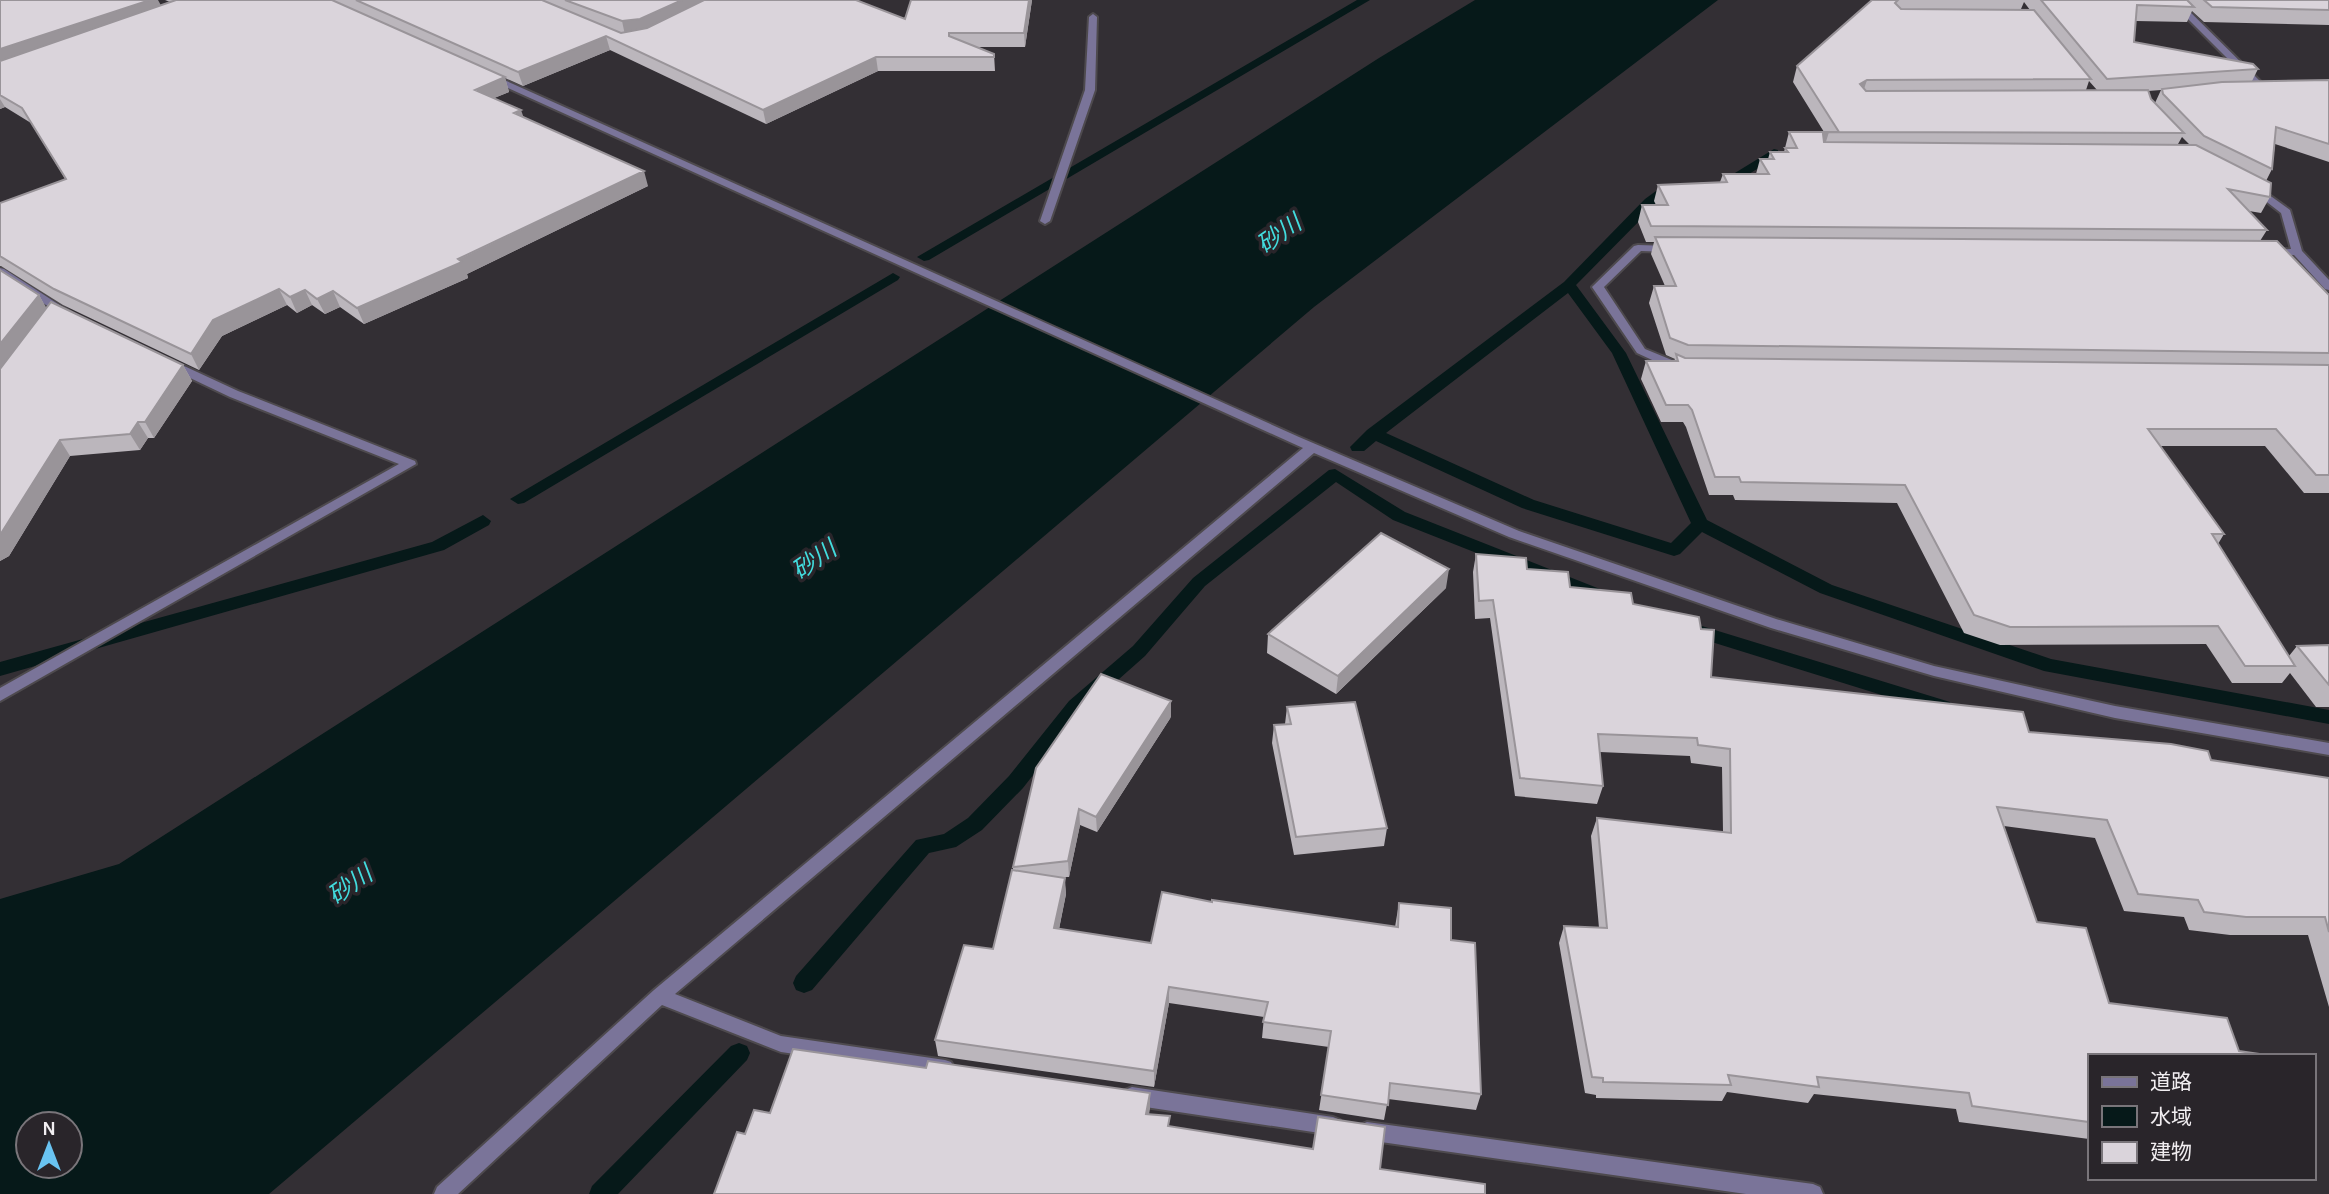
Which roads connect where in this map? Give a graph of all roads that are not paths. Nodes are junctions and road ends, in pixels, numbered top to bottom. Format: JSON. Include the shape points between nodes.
{"nodes":[{"id":1,"x":2173,"y":0,"type":"edge"},
{"id":2,"x":1093,"y":18,"type":"dead end"},
{"id":3,"x":480,"y":72,"type":"edge"},
{"id":4,"x":2263,"y":89,"type":"junction"},
{"id":5,"x":2276,"y":89,"type":"edge"},
{"id":6,"x":2250,"y":90,"type":"edge"},
{"id":7,"x":2249,"y":184,"type":"edge"},
{"id":8,"x":1045,"y":221,"type":"dead end"},
{"id":9,"x":1679,"y":248,"type":"edge"},
{"id":10,"x":2256,"y":252,"type":"edge"},
{"id":11,"x":2297,"y":252,"type":"junction"},
{"id":12,"x":0,"y":271,"type":"edge"},
{"id":13,"x":2329,"y":286,"type":"edge"},
{"id":14,"x":58,"y":309,"type":"junction"},
{"id":15,"x":50,"y":320,"type":"edge"},
{"id":16,"x":83,"y":321,"type":"edge"},
{"id":17,"x":159,"y":358,"type":"edge"},
{"id":18,"x":1694,"y":369,"type":"edge"},
{"id":19,"x":1313,"y":447,"type":"junction"},
{"id":20,"x":0,"y":695,"type":"edge"},
{"id":21,"x":2329,"y":749,"type":"edge"},
{"id":22,"x":660,"y":996,"type":"junction"},
{"id":23,"x":958,"y":1070,"type":"edge"},
{"id":24,"x":1109,"y":1092,"type":"edge"},
{"id":25,"x":444,"y":1194,"type":"edge"},
{"id":26,"x":1813,"y":1194,"type":"edge"}],
"edges":[{"from":1,"to":4,"type":"street"},
{"from":2,"to":8,"type":"street","via":[[1090,90]]},
{"from":3,"to":19,"type":"street"},
{"from":4,"to":5,"type":"street"},
{"from":4,"to":6,"type":"street"},
{"from":7,"to":11,"type":"street","via":[[2286,212]]},
{"from":9,"to":18,"type":"street","via":[[1638,248],[1598,288],[1641,351],[1680,369]]},
{"from":10,"to":11,"type":"street"},
{"from":11,"to":13,"type":"street"},
{"from":12,"to":14,"type":"street"},
{"from":14,"to":15,"type":"street"},
{"from":14,"to":16,"type":"street"},
{"from":17,"to":20,"type":"street","via":[[234,394],[410,464]]},
{"from":19,"to":21,"type":"street","via":[[1514,534],[1771,623],[1934,671],[2076,703]]},
{"from":19,"to":22,"type":"street"},
{"from":22,"to":23,"type":"street","via":[[781,1044]]},
{"from":22,"to":25,"type":"street"},
{"from":24,"to":26,"type":"street"}]}
